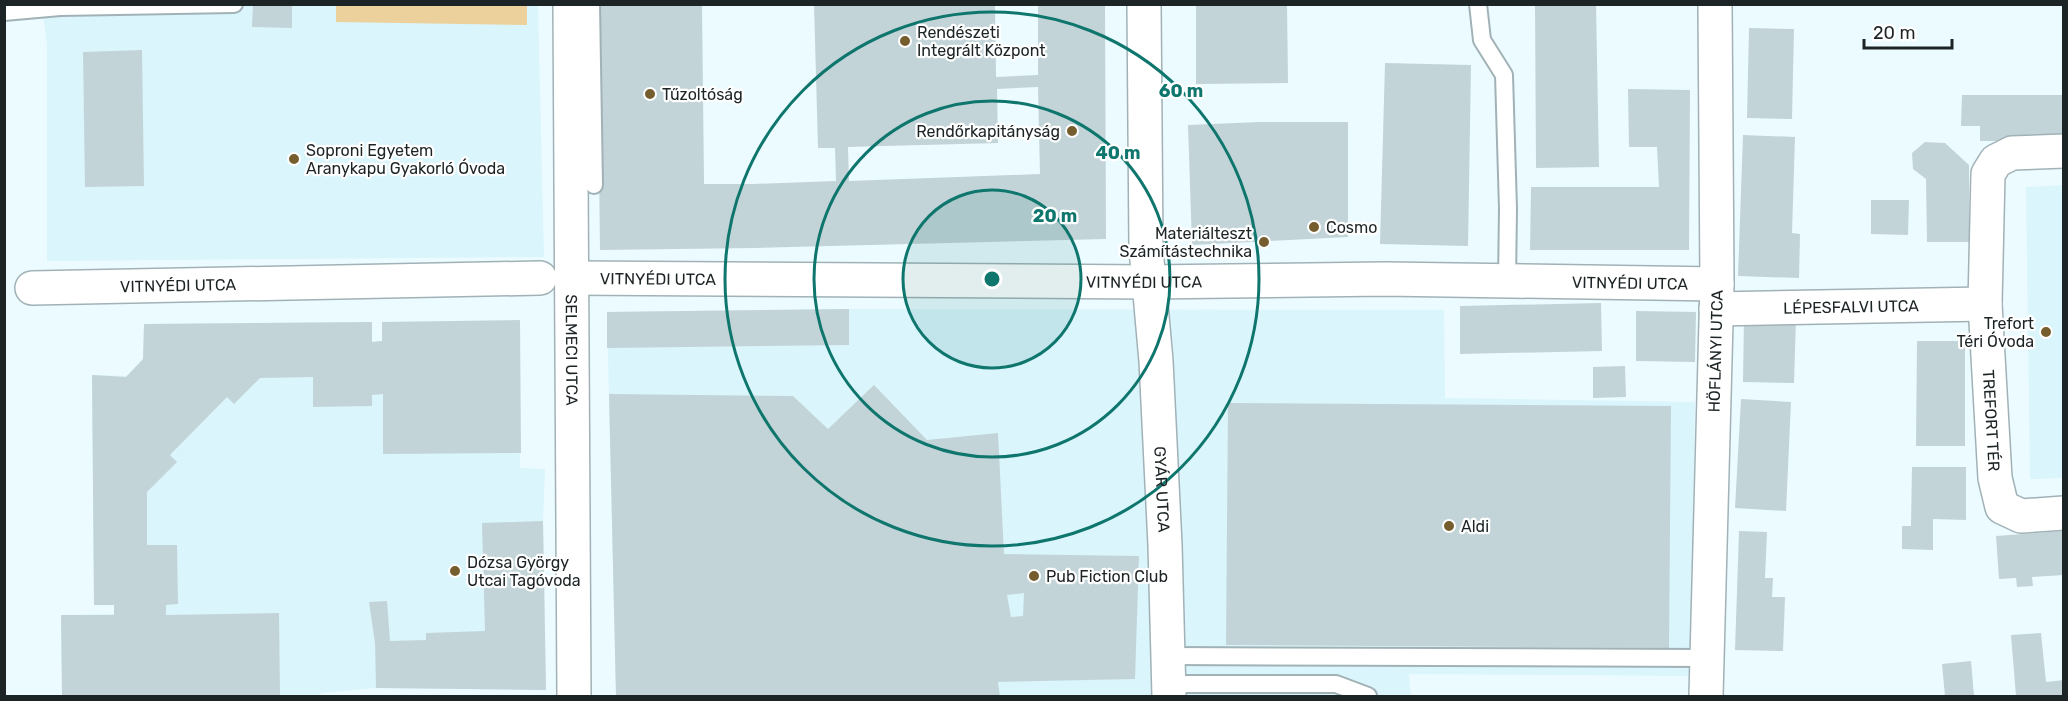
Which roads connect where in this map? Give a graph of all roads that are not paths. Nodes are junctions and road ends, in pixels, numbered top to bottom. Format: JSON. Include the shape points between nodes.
{"nodes":[{"id":1,"x":234,"y":4,"type":"edge"},
{"id":2,"x":570,"y":4,"type":"edge"},
{"id":3,"x":591,"y":4,"type":"edge"},
{"id":4,"x":1144,"y":4,"type":"edge"},
{"id":5,"x":1478,"y":4,"type":"edge"},
{"id":6,"x":1715,"y":4,"type":"edge"},
{"id":7,"x":4,"y":12,"type":"edge"},
{"id":8,"x":2064,"y":151,"type":"edge"},
{"id":9,"x":594,"y":185,"type":"dead end"},
{"id":10,"x":556,"y":278,"type":"junction"},
{"id":11,"x":1507,"y":281,"type":"junction"},
{"id":12,"x":1148,"y":282,"type":"junction"},
{"id":13,"x":32,"y":288,"type":"dead end"},
{"id":14,"x":1717,"y":296,"type":"junction"},
{"id":15,"x":1985,"y":304,"type":"junction"},
{"id":16,"x":2064,"y":513,"type":"edge"},
{"id":17,"x":1706,"y":658,"type":"junction"},
{"id":18,"x":1169,"y":679,"type":"edge"},
{"id":19,"x":574,"y":696,"type":"edge"},
{"id":20,"x":1368,"y":696,"type":"edge"},
{"id":21,"x":1706,"y":696,"type":"edge"}],
"edges":[{"from":1,"to":7,"type":"lane","via":[[60,7]]},
{"from":2,"to":10,"type":"street","name":"SELMECI UTCA"},
{"from":3,"to":9,"type":"lane"},
{"from":4,"to":12,"type":"street","name":"GYÁR UTCA"},
{"from":5,"to":11,"type":"lane","via":[[1482,40],[1504,75]]},
{"from":6,"to":14,"type":"street","name":"HÖFLÁNYI UTCA"},
{"from":8,"to":15,"type":"street","name":"TREFORT TÉR","via":[[2012,153],[1996,160],[1988,174]]},
{"from":10,"to":12,"type":"street","name":"VITNYÉDI UTCA"},
{"from":10,"to":13,"type":"street","name":"VITNYÉDI UTCA"},
{"from":10,"to":19,"type":"street","name":"SELMECI UTCA"},
{"from":11,"to":12,"type":"street","name":"VITNYÉDI UTCA"},
{"from":11,"to":14,"type":"street","name":"VITNYÉDI UTCA"},
{"from":12,"to":18,"type":"street","name":"GYÁR UTCA","via":[[1156,361]]},
{"from":14,"to":15,"type":"street","name":"LÉPESFALVI UTCA"},
{"from":14,"to":17,"type":"street","name":"HÖFLÁNYI UTCA"},
{"from":15,"to":16,"type":"street","name":"TREFORT TÉR","via":[[1995,478],[2002,507],[2021,516]]},
{"from":17,"to":18,"type":"lane"},
{"from":17,"to":21,"type":"street","name":"HÖFLÁNYI UTCA"},
{"from":18,"to":20,"type":"lane","via":[[1336,684]]}]}
